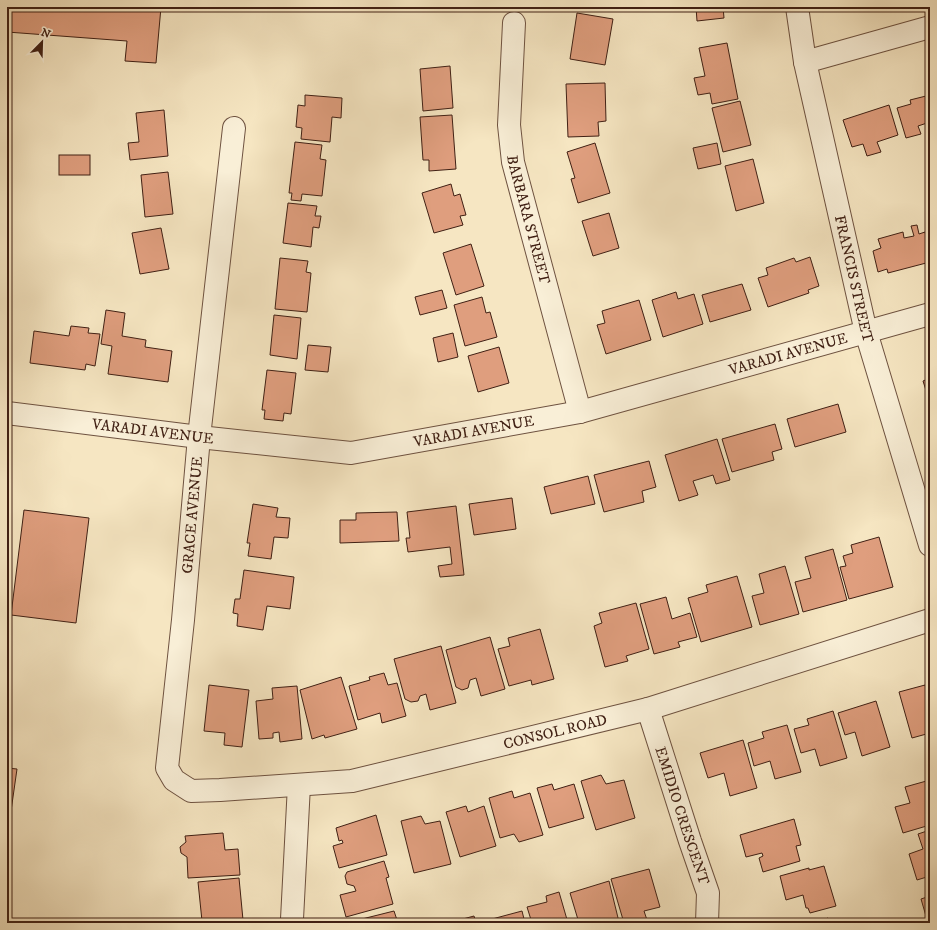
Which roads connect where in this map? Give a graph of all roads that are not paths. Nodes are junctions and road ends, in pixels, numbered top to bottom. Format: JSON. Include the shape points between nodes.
{"nodes":[{"id":1,"x":797,"y":7,"type":"edge"},
{"id":2,"x":514,"y":23,"type":"dead end"},
{"id":3,"x":930,"y":27,"type":"edge"},
{"id":4,"x":805,"y":62,"type":"junction"},
{"id":5,"x":234,"y":128,"type":"dead end"},
{"id":6,"x":930,"y":314,"type":"edge"},
{"id":7,"x":866,"y":332,"type":"junction"},
{"id":8,"x":580,"y":412,"type":"junction"},
{"id":9,"x":7,"y":413,"type":"edge"},
{"id":10,"x":199,"y":437,"type":"junction"},
{"id":11,"x":930,"y":545,"type":"edge"},
{"id":12,"x":930,"y":620,"type":"edge"},
{"id":13,"x":648,"y":709,"type":"junction"},
{"id":14,"x":174,"y":780,"type":"joint"},
{"id":15,"x":299,"y":785,"type":"junction"},
{"id":16,"x":293,"y":923,"type":"edge"},
{"id":17,"x":707,"y":923,"type":"edge"}],
"edges":[{"from":1,"to":4,"type":"street","name":"FRANCIS STREET"},
{"from":2,"to":8,"type":"street","name":"BARBARA STREET","via":[[509,124],[513,162]]},
{"from":3,"to":4,"type":"street"},
{"from":4,"to":7,"type":"street","name":"FRANCIS STREET"},
{"from":5,"to":10,"type":"street","name":"GRACE AVENUE"},
{"from":6,"to":7,"type":"street","name":"VARADI AVENUE"},
{"from":7,"to":8,"type":"street","name":"VARADI AVENUE"},
{"from":7,"to":11,"type":"street","name":"FRANCIS STREET"},
{"from":8,"to":10,"type":"street","name":"VARADI AVENUE","via":[[351,453]]},
{"from":9,"to":10,"type":"street","name":"VARADI AVENUE"},
{"from":10,"to":14,"type":"street","name":"GRACE AVENUE","via":[[167,768]]},
{"from":12,"to":13,"type":"street","name":"CONSOL ROAD"},
{"from":13,"to":15,"type":"street","name":"CONSOL ROAD","via":[[352,781]]},
{"from":13,"to":17,"type":"street","name":"EMIDIO CRESCENT","via":[[708,893]]},
{"from":14,"to":15,"type":"street","name":"CONSOL ROAD","via":[[191,791]]},
{"from":15,"to":16,"type":"street"}]}
